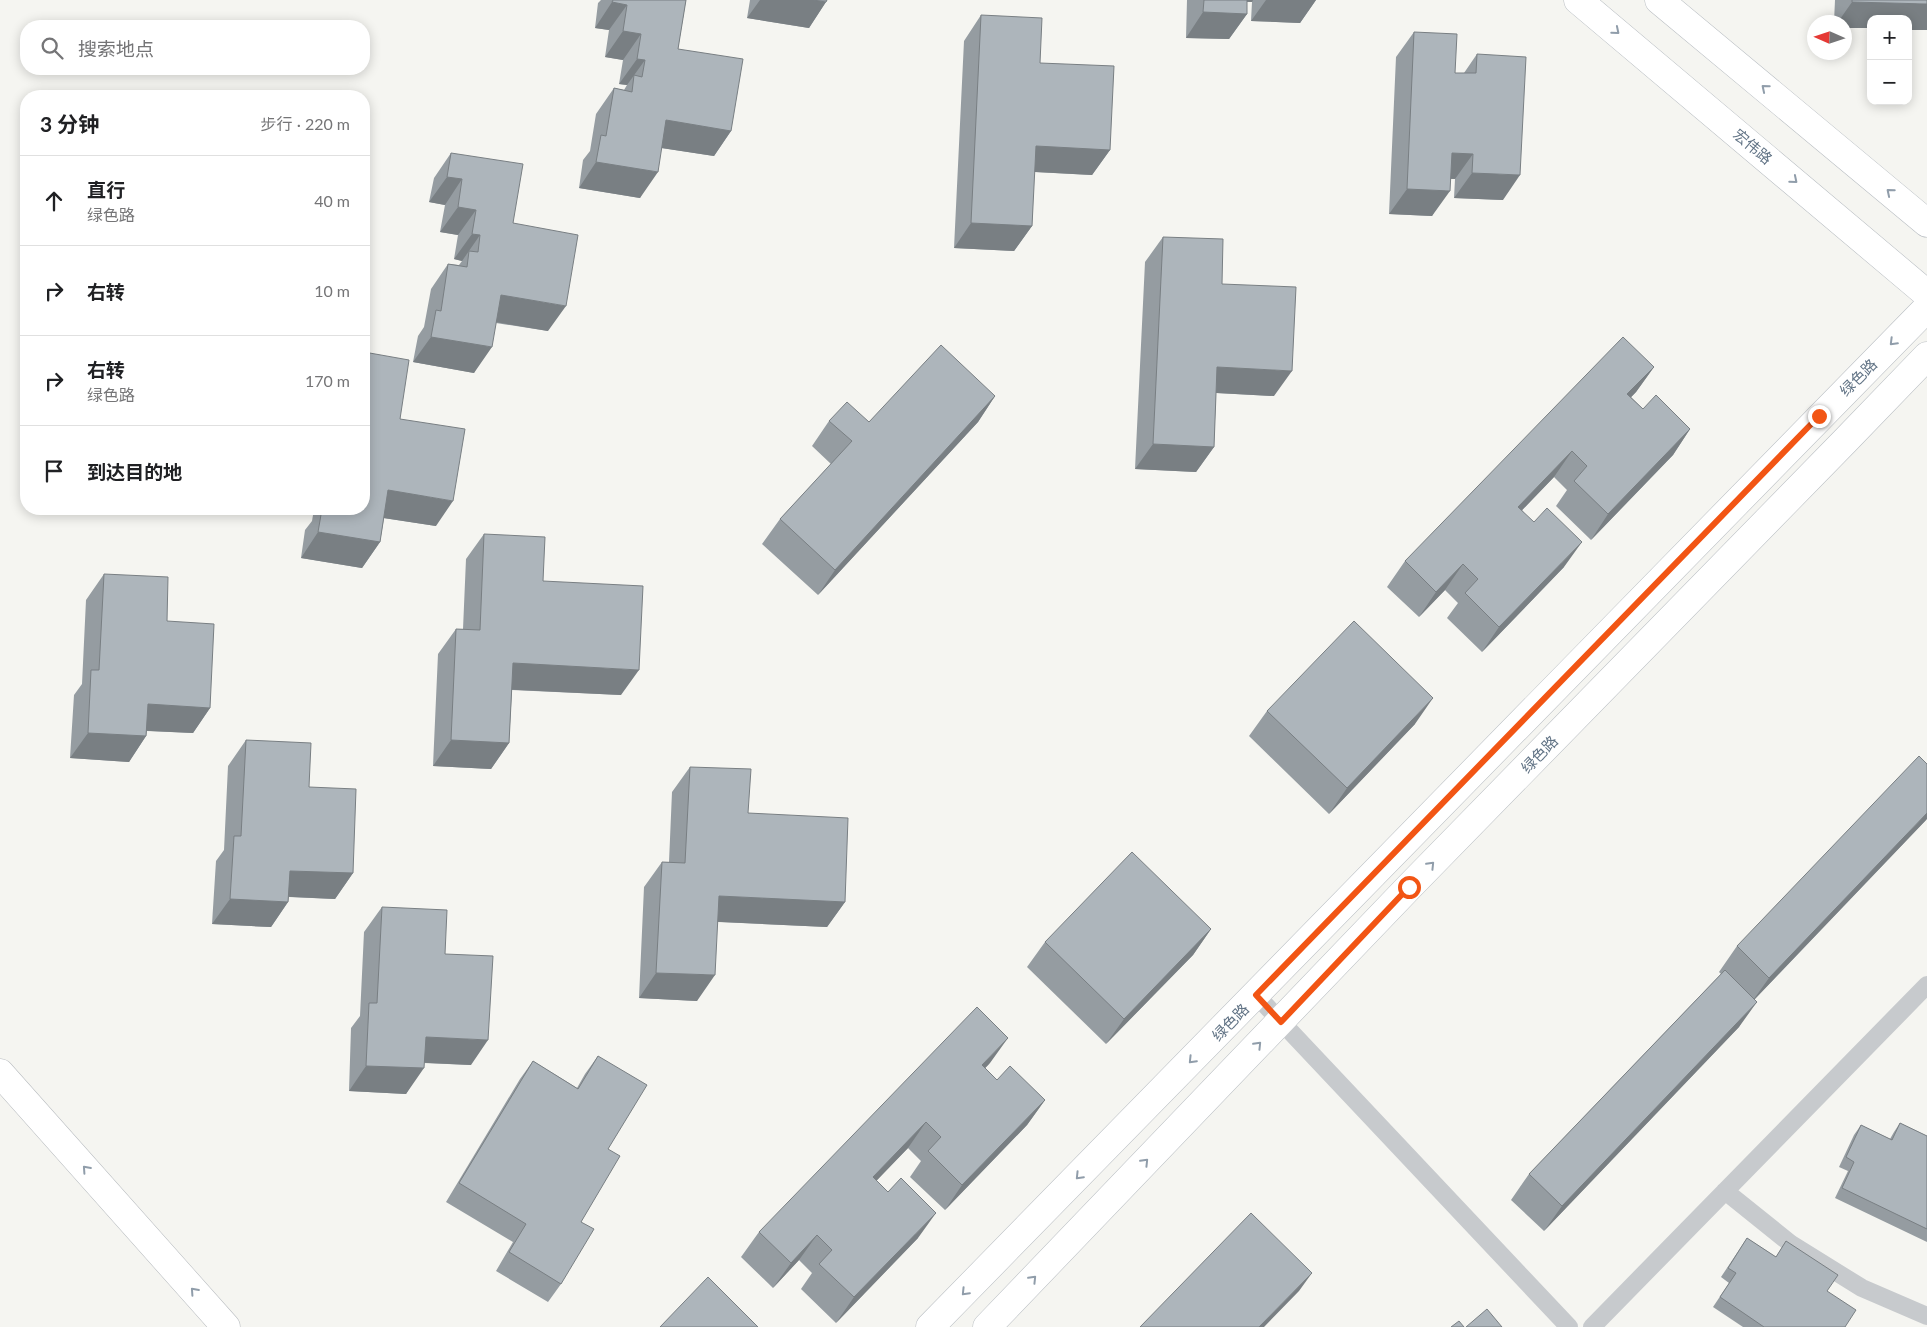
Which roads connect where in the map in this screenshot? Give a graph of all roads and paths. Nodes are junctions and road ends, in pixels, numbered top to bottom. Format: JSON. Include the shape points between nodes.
{"nodes":[{"id":1,"x":1578,"y":0,"type":"edge"},
{"id":2,"x":1660,"y":0,"type":"edge"},
{"id":3,"x":1927,"y":223,"type":"edge"},
{"id":4,"x":1927,"y":294,"type":"edge"},
{"id":5,"x":1927,"y":308,"type":"edge"},
{"id":6,"x":1927,"y":356,"type":"edge"},
{"id":7,"x":1927,"y":985,"type":"edge"},
{"id":8,"x":1256,"y":995,"type":"junction"},
{"id":9,"x":1281,"y":1022,"type":"junction"},
{"id":10,"x":0,"y":1073,"type":"edge"},
{"id":11,"x":1725,"y":1191,"type":"junction"},
{"id":12,"x":1927,"y":1316,"type":"edge"},
{"id":13,"x":226,"y":1327,"type":"edge"},
{"id":14,"x":930,"y":1327,"type":"edge"},
{"id":15,"x":987,"y":1327,"type":"edge"},
{"id":16,"x":1569,"y":1327,"type":"edge"},
{"id":17,"x":1592,"y":1327,"type":"edge"}],
"edges":[{"from":1,"to":4,"type":"main road","name":"宏伟路","one_way":true},
{"from":3,"to":2,"type":"main road","one_way":true},
{"from":5,"to":8,"type":"main road","name":"绿色路","one_way":true},
{"from":9,"to":6,"type":"main road","name":"绿色路","one_way":true},
{"from":7,"to":11,"type":"lane"},
{"from":8,"to":9,"type":"lane"},
{"from":8,"to":14,"type":"main road","name":"绿色路","one_way":true},
{"from":15,"to":9,"type":"main road","name":"绿色路","one_way":true},
{"from":9,"to":16,"type":"lane"},
{"from":13,"to":10,"type":"main road","one_way":true},
{"from":11,"to":12,"type":"lane","via":[[1790,1244],[1862,1288]]},
{"from":11,"to":17,"type":"lane"}]}
